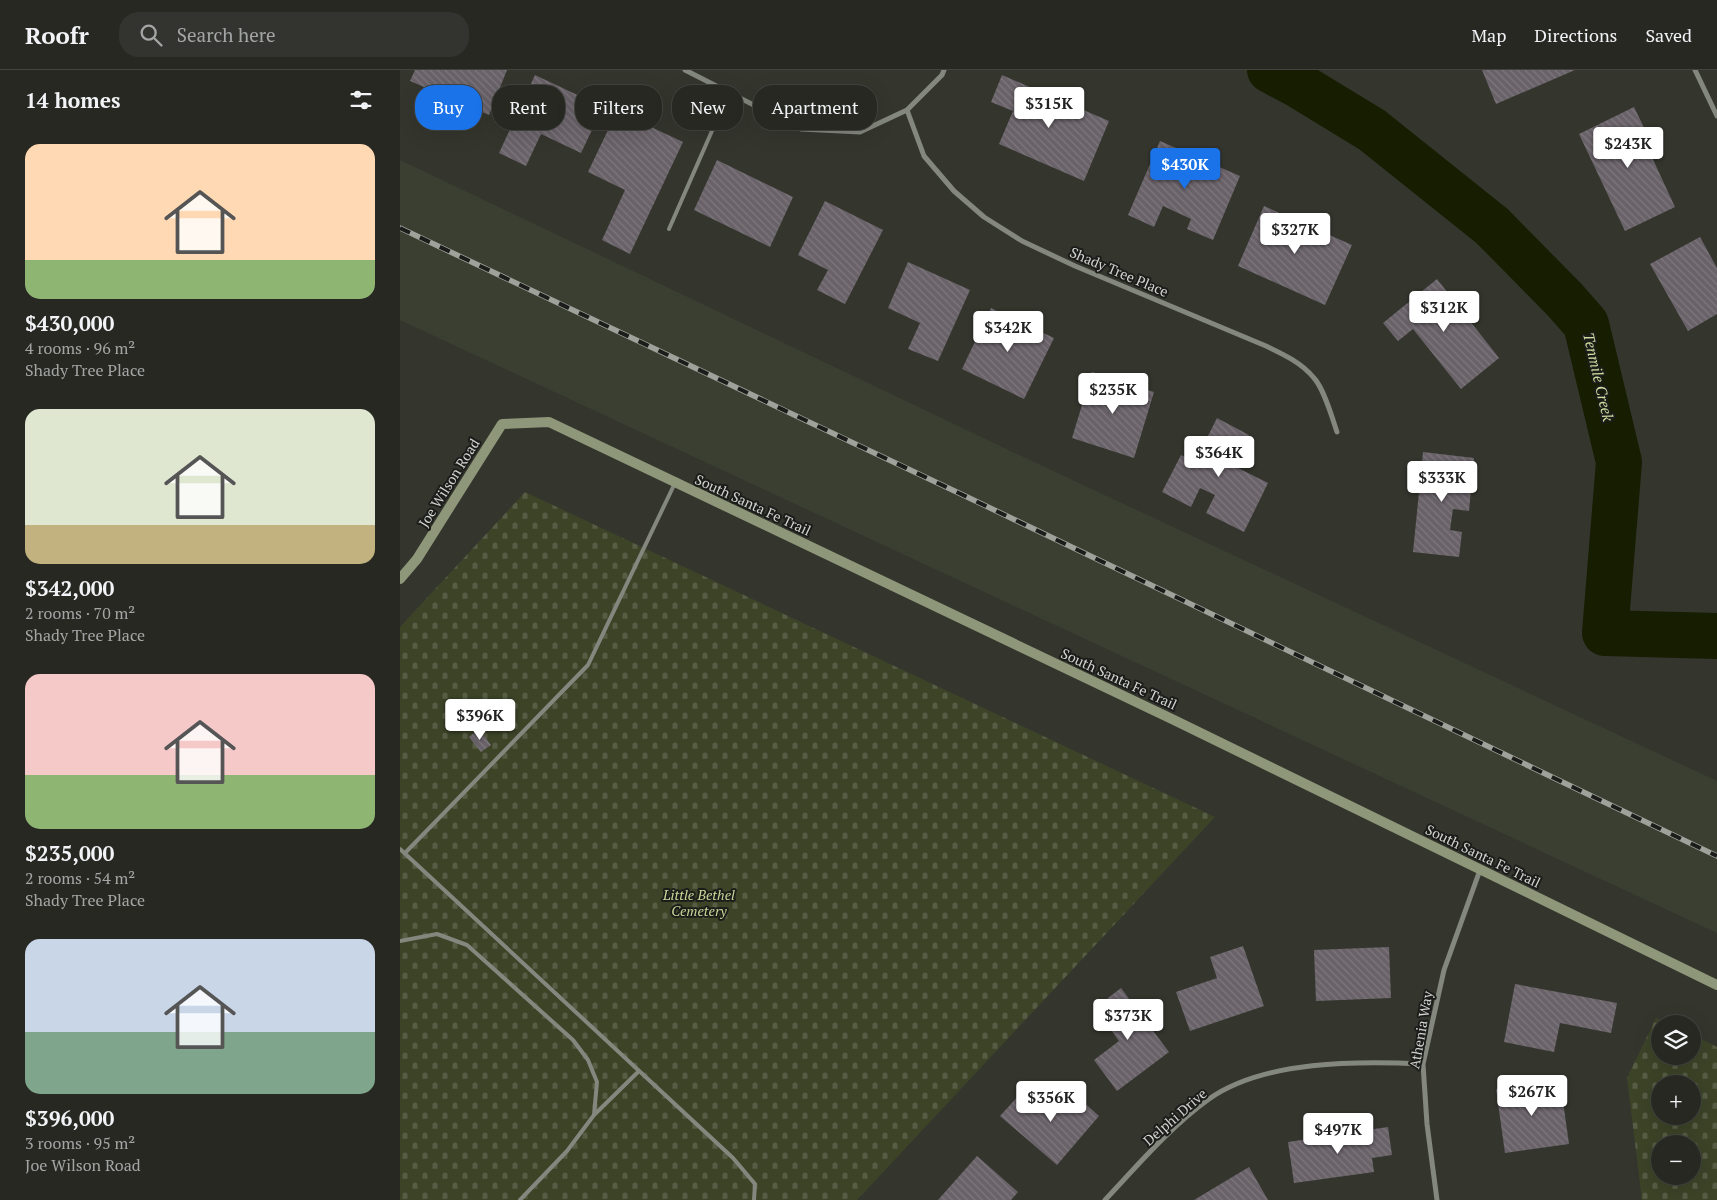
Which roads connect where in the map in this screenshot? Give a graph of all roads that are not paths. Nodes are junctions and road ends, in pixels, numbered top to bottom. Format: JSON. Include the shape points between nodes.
{"nodes":[{"id":1,"x":685,"y":70,"type":"edge"},
{"id":2,"x":944,"y":70,"type":"edge"},
{"id":3,"x":1695,"y":70,"type":"edge"},
{"id":4,"x":715,"y":85,"type":"edge"},
{"id":5,"x":743,"y":99,"type":"edge"},
{"id":6,"x":907,"y":110,"type":"junction"},
{"id":7,"x":1717,"y":116,"type":"edge"},
{"id":8,"x":712,"y":130,"type":"edge"},
{"id":9,"x":669,"y":229,"type":"dead end"},
{"id":10,"x":502,"y":424,"type":"joint"},
{"id":11,"x":1337,"y":432,"type":"dead end"},
{"id":12,"x":675,"y":482,"type":"junction"},
{"id":13,"x":400,"y":579,"type":"edge"},
{"id":14,"x":400,"y":849,"type":"edge"},
{"id":15,"x":405,"y":853,"type":"junction"},
{"id":16,"x":1480,"y":870,"type":"junction"},
{"id":17,"x":400,"y":941,"type":"edge"},
{"id":18,"x":1717,"y":985,"type":"edge"},
{"id":19,"x":1424,"y":1064,"type":"junction"},
{"id":20,"x":639,"y":1071,"type":"junction"},
{"id":21,"x":594,"y":1115,"type":"junction"},
{"id":22,"x":520,"y":1200,"type":"edge"},
{"id":23,"x":754,"y":1200,"type":"edge"},
{"id":24,"x":1105,"y":1200,"type":"edge"},
{"id":25,"x":1437,"y":1200,"type":"edge"}],
"edges":[{"from":1,"to":4,"type":"street"},
{"from":2,"to":6,"type":"street"},
{"from":3,"to":7,"type":"street"},
{"from":5,"to":6,"type":"street","via":[[801,129],[860,132]]},
{"from":6,"to":11,"type":"street","name":"Shady Tree Place","via":[[924,156],[954,191],[984,217],[1022,241],[1075,266],[1293,360],[1315,378]]},
{"from":8,"to":9,"type":"lane"},
{"from":10,"to":12,"type":"street","name":"South Santa Fe Trail","via":[[549,422]]},
{"from":10,"to":13,"type":"street","name":"Joe Wilson Road","via":[[418,559]]},
{"from":12,"to":15,"type":"lane","via":[[588,666]]},
{"from":12,"to":16,"type":"street","name":"South Santa Fe Trail"},
{"from":14,"to":15,"type":"lane"},
{"from":15,"to":20,"type":"lane"},
{"from":16,"to":18,"type":"street","name":"South Santa Fe Trail"},
{"from":16,"to":19,"type":"street","name":"Athenia Way","via":[[1444,970]]},
{"from":17,"to":21,"type":"lane","via":[[437,934],[467,945],[573,1040],[588,1060],[597,1082]]},
{"from":19,"to":24,"type":"street","name":"Delphi Drive","via":[[1325,1064],[1281,1070],[1239,1083],[1210,1098],[1177,1126]]},
{"from":19,"to":25,"type":"street","name":"Athenia Way","via":[[1427,1124]]},
{"from":20,"to":21,"type":"lane"},
{"from":20,"to":23,"type":"lane","via":[[734,1158],[755,1184]]},
{"from":21,"to":22,"type":"lane","via":[[567,1151]]}]}
